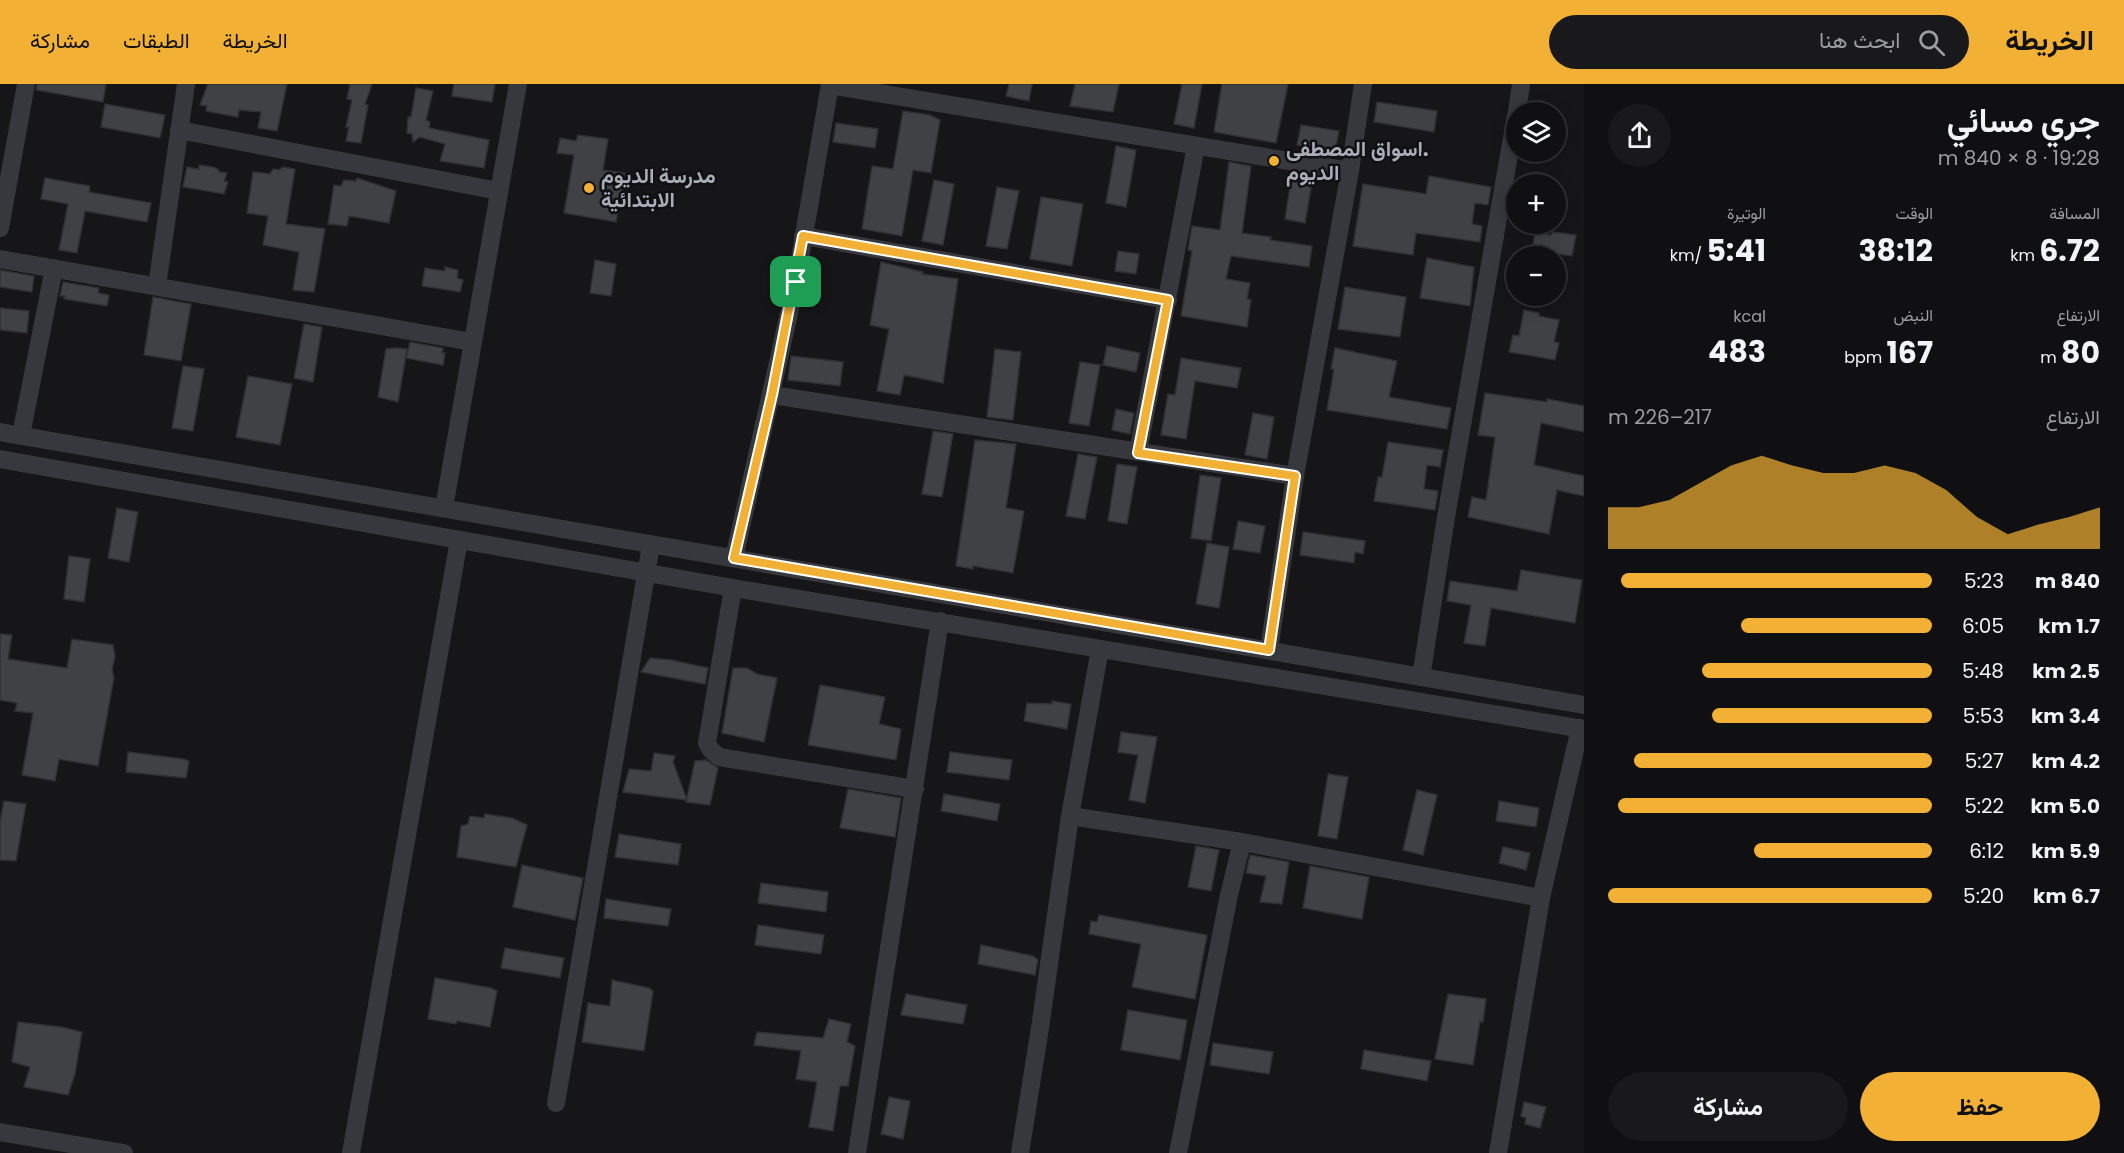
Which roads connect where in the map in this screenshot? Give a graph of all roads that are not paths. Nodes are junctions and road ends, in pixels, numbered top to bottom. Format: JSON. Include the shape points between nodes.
{"nodes":[{"id":1,"x":26,"y":84,"type":"edge"},
{"id":2,"x":186,"y":84,"type":"edge"},
{"id":3,"x":518,"y":84,"type":"edge"},
{"id":4,"x":1363,"y":84,"type":"edge"},
{"id":5,"x":1521,"y":84,"type":"edge"},
{"id":6,"x":830,"y":85,"type":"edge"},
{"id":7,"x":1519,"y":102,"type":"edge"},
{"id":8,"x":179,"y":130,"type":"junction"},
{"id":9,"x":1196,"y":146,"type":"junction"},
{"id":10,"x":1509,"y":162,"type":"edge"},
{"id":11,"x":1350,"y":171,"type":"junction"},
{"id":12,"x":499,"y":190,"type":"junction"},
{"id":13,"x":0,"y":228,"type":"edge"},
{"id":14,"x":803,"y":236,"type":"junction"},
{"id":15,"x":0,"y":259,"type":"edge"},
{"id":16,"x":54,"y":268,"type":"junction"},
{"id":17,"x":157,"y":286,"type":"junction"},
{"id":18,"x":1168,"y":300,"type":"junction"},
{"id":19,"x":472,"y":342,"type":"junction"},
{"id":20,"x":772,"y":395,"type":"junction"},
{"id":21,"x":0,"y":432,"type":"edge"},
{"id":22,"x":21,"y":435,"type":"junction"},
{"id":23,"x":1138,"y":453,"type":"junction"},
{"id":24,"x":0,"y":459,"type":"edge"},
{"id":25,"x":1295,"y":476,"type":"junction"},
{"id":26,"x":444,"y":508,"type":"junction"},
{"id":27,"x":459,"y":540,"type":"junction"},
{"id":28,"x":651,"y":544,"type":"junction"},
{"id":29,"x":734,"y":558,"type":"junction"},
{"id":30,"x":645,"y":572,"type":"junction"},
{"id":31,"x":733,"y":588,"type":"junction"},
{"id":32,"x":940,"y":621,"type":"junction"},
{"id":33,"x":1100,"y":649,"type":"junction"},
{"id":34,"x":1269,"y":650,"type":"junction"},
{"id":35,"x":1421,"y":677,"type":"junction"},
{"id":36,"x":1584,"y":705,"type":"edge"},
{"id":37,"x":1582,"y":729,"type":"edge"},
{"id":38,"x":915,"y":789,"type":"junction"},
{"id":39,"x":1070,"y":816,"type":"junction"},
{"id":40,"x":1242,"y":842,"type":"junction"},
{"id":41,"x":1541,"y":898,"type":"junction"},
{"id":42,"x":556,"y":1104,"type":"dead end"},
{"id":43,"x":0,"y":1132,"type":"edge"},
{"id":44,"x":124,"y":1153,"type":"edge"},
{"id":45,"x":351,"y":1153,"type":"edge"},
{"id":46,"x":857,"y":1153,"type":"edge"},
{"id":47,"x":1020,"y":1153,"type":"edge"},
{"id":48,"x":1178,"y":1153,"type":"edge"},
{"id":49,"x":1498,"y":1153,"type":"edge"}],
"edges":[{"from":1,"to":13,"type":"street"},
{"from":2,"to":8,"type":"street"},
{"from":3,"to":12,"type":"street"},
{"from":4,"to":11,"type":"street"},
{"from":5,"to":7,"type":"street"},
{"from":6,"to":9,"type":"street"},
{"from":6,"to":14,"type":"street"},
{"from":8,"to":12,"type":"street"},
{"from":8,"to":17,"type":"street"},
{"from":9,"to":11,"type":"street"},
{"from":9,"to":18,"type":"street"},
{"from":10,"to":35,"type":"street"},
{"from":11,"to":25,"type":"street"},
{"from":12,"to":19,"type":"street"},
{"from":14,"to":18,"type":"street"},
{"from":14,"to":20,"type":"street"},
{"from":15,"to":16,"type":"street"},
{"from":16,"to":17,"type":"street"},
{"from":16,"to":22,"type":"street"},
{"from":17,"to":19,"type":"street"},
{"from":18,"to":23,"type":"street"},
{"from":19,"to":26,"type":"street"},
{"from":20,"to":23,"type":"street"},
{"from":20,"to":29,"type":"street"},
{"from":21,"to":22,"type":"street"},
{"from":22,"to":26,"type":"street"},
{"from":23,"to":25,"type":"street"},
{"from":24,"to":27,"type":"street"},
{"from":25,"to":34,"type":"street"},
{"from":26,"to":28,"type":"street"},
{"from":27,"to":30,"type":"street"},
{"from":27,"to":45,"type":"street"},
{"from":28,"to":29,"type":"street"},
{"from":28,"to":30,"type":"street"},
{"from":29,"to":34,"type":"street"},
{"from":30,"to":31,"type":"street"},
{"from":30,"to":42,"type":"street"},
{"from":31,"to":32,"type":"street"},
{"from":31,"to":38,"type":"street","via":[[707,743],[711,750],[719,757]]},
{"from":32,"to":33,"type":"street"},
{"from":32,"to":38,"type":"street"},
{"from":33,"to":37,"type":"street"},
{"from":33,"to":39,"type":"street"},
{"from":34,"to":35,"type":"street"},
{"from":35,"to":36,"type":"street"},
{"from":37,"to":41,"type":"street"},
{"from":38,"to":46,"type":"street"},
{"from":39,"to":40,"type":"street"},
{"from":39,"to":47,"type":"street"},
{"from":40,"to":41,"type":"street"},
{"from":40,"to":48,"type":"street"},
{"from":41,"to":49,"type":"street"},
{"from":43,"to":44,"type":"street"}]}
